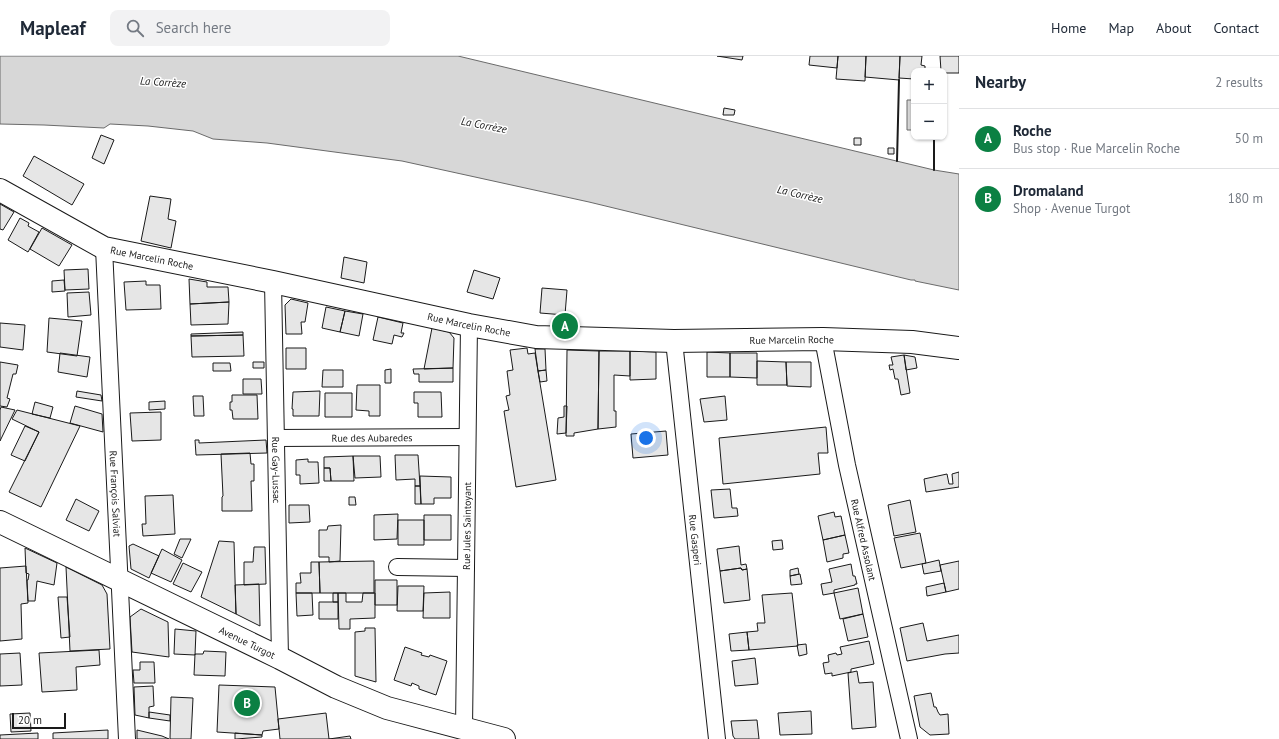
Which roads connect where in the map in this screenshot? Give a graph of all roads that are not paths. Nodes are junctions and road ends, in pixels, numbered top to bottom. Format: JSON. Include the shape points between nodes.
{"nodes":[{"id":1,"x":0,"y":190,"type":"edge"},
{"id":2,"x":104,"y":248,"type":"junction"},
{"id":3,"x":273,"y":282,"type":"junction"},
{"id":4,"x":469,"y":325,"type":"junction"},
{"id":5,"x":823,"y":339,"type":"junction"},
{"id":6,"x":674,"y":341,"type":"junction"},
{"id":7,"x":959,"y":348,"type":"edge"},
{"id":8,"x":467,"y":437,"type":"junction"},
{"id":9,"x":276,"y":438,"type":"junction"},
{"id":10,"x":0,"y":522,"type":"edge"},
{"id":11,"x":397,"y":567,"type":"dead end"},
{"id":12,"x":466,"y":568,"type":"junction"},
{"id":13,"x":119,"y":580,"type":"junction"},
{"id":14,"x":280,"y":658,"type":"junction"},
{"id":15,"x":464,"y":728,"type":"junction"},
{"id":16,"x":498,"y":738,"type":"edge"},
{"id":17,"x":126,"y":739,"type":"edge"},
{"id":18,"x":717,"y":739,"type":"edge"},
{"id":19,"x":909,"y":739,"type":"edge"}],
"edges":[{"from":1,"to":2,"type":"main road","name":"Rue Marcelin Roche"},
{"from":2,"to":3,"type":"main road","name":"Rue Marcelin Roche"},
{"from":2,"to":13,"type":"street","name":"Rue François Salviat"},
{"from":3,"to":4,"type":"main road","name":"Rue Marcelin Roche"},
{"from":3,"to":9,"type":"street","name":"Rue Gay-Lussac"},
{"from":4,"to":6,"type":"main road","name":"Rue Marcelin Roche","via":[[536,337]]},
{"from":4,"to":8,"type":"street","name":"Rue Jules Saintoyant"},
{"from":5,"to":6,"type":"main road","name":"Rue Marcelin Roche"},
{"from":5,"to":7,"type":"main road","name":"Rue Marcelin Roche","via":[[912,342]]},
{"from":5,"to":19,"type":"street","name":"Rue Alfred Assolant","via":[[847,465]]},
{"from":6,"to":18,"type":"street","name":"Rue Gasperi"},
{"from":8,"to":9,"type":"street","name":"Rue des Aubaredes"},
{"from":8,"to":12,"type":"street","name":"Rue Jules Saintoyant"},
{"from":9,"to":14,"type":"street","name":"Rue Gay-Lussac"},
{"from":10,"to":13,"type":"main road","name":"Avenue Turgot"},
{"from":11,"to":12,"type":"street"},
{"from":12,"to":15,"type":"street","name":"Rue Jules Saintoyant"},
{"from":13,"to":14,"type":"main road","name":"Avenue Turgot"},
{"from":13,"to":17,"type":"street","name":"Rue François Salviat"},
{"from":14,"to":15,"type":"main road","name":"Avenue Turgot","via":[[336,687],[387,708]]},
{"from":15,"to":16,"type":"main road","name":"Avenue Turgot"}]}
